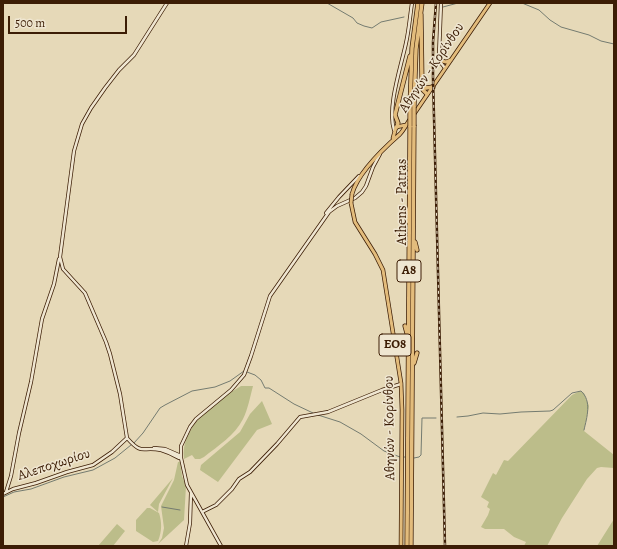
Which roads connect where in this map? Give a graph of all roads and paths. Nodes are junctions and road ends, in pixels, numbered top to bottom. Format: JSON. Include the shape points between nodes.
{"nodes":[{"id":1,"x":167,"y":3,"type":"edge"},
{"id":2,"x":412,"y":3,"type":"edge"},
{"id":3,"x":418,"y":3,"type":"edge"},
{"id":4,"x":422,"y":3,"type":"edge"},
{"id":5,"x":441,"y":3,"type":"edge"},
{"id":6,"x":490,"y":3,"type":"edge"},
{"id":7,"x":412,"y":48,"type":"junction"},
{"id":8,"x":452,"y":58,"type":"junction"},
{"id":9,"x":441,"y":60,"type":"junction"},
{"id":10,"x":447,"y":67,"type":"junction"},
{"id":11,"x":422,"y":84,"type":"junction"},
{"id":12,"x":433,"y":87,"type":"junction"},
{"id":13,"x":427,"y":94,"type":"junction"},
{"id":14,"x":412,"y":107,"type":"junction"},
{"id":15,"x":410,"y":126,"type":"junction"},
{"id":16,"x":396,"y":128,"type":"junction"},
{"id":17,"x":402,"y":131,"type":"junction"},
{"id":18,"x":399,"y":134,"type":"junction"},
{"id":19,"x":388,"y":146,"type":"junction"},
{"id":20,"x":380,"y":154,"type":"junction"},
{"id":21,"x":369,"y":166,"type":"junction"},
{"id":22,"x":410,"y":201,"type":"junction"},
{"id":23,"x":324,"y":218,"type":"junction"},
{"id":24,"x":406,"y":222,"type":"dead end"},
{"id":25,"x":413,"y":237,"type":"junction"},
{"id":26,"x":417,"y":250,"type":"dead end"},
{"id":27,"x":60,"y":257,"type":"junction"},
{"id":28,"x":405,"y":326,"type":"dead end"},
{"id":29,"x":409,"y":341,"type":"junction"},
{"id":30,"x":417,"y":353,"type":"dead end"},
{"id":31,"x":412,"y":368,"type":"junction"},
{"id":32,"x":402,"y":384,"type":"junction"},
{"id":33,"x":127,"y":438,"type":"junction"},
{"id":34,"x":184,"y":441,"type":"junction"},
{"id":35,"x":181,"y":446,"type":"junction"},
{"id":36,"x":147,"y":450,"type":"junction"},
{"id":37,"x":174,"y":453,"type":"junction"},
{"id":38,"x":181,"y":457,"type":"junction"},
{"id":39,"x":190,"y":491,"type":"junction"},
{"id":40,"x":5,"y":493,"type":"edge"},
{"id":41,"x":198,"y":505,"type":"junction"},
{"id":42,"x":191,"y":508,"type":"junction"},
{"id":43,"x":202,"y":512,"type":"junction"},
{"id":44,"x":186,"y":546,"type":"edge"},
{"id":45,"x":221,"y":546,"type":"edge"},
{"id":46,"x":401,"y":546,"type":"edge"},
{"id":47,"x":407,"y":546,"type":"edge"},
{"id":48,"x":411,"y":546,"type":"edge"}],
"edges":[{"from":1,"to":27,"type":"street","via":[[134,55],[105,88],[82,124],[73,157]]},
{"from":2,"to":16,"type":"street","via":[[393,98],[392,125]]},
{"from":3,"to":7,"type":"highway","name":"Athens - Patras","number":"Α8"},
{"from":4,"to":11,"type":"highway"},
{"from":4,"to":14,"type":"highway","name":"Athens - Patras","number":"Α8"},
{"from":5,"to":9,"type":"street"},
{"from":6,"to":8,"type":"main road","name":"Αθηνών - Κορίνθου","number":"ΕΟ8"},
{"from":7,"to":14,"type":"highway","name":"Athens - Patras","number":"Α8"},
{"from":7,"to":16,"type":"highway","via":[[395,115],[398,123]]},
{"from":8,"to":9,"type":"main road","via":[[448,62]]},
{"from":8,"to":10,"type":"main road","name":"Αθηνών - Κορίνθου","number":"ΕΟ8"},
{"from":9,"to":10,"type":"street"},
{"from":10,"to":12,"type":"main road","name":"Αθηνών - Κορίνθου","number":"ΕΟ8"},
{"from":11,"to":12,"type":"highway","via":[[426,88]]},
{"from":11,"to":13,"type":"highway"},
{"from":12,"to":13,"type":"main road","name":"Αθηνών - Κορίνθου","number":"ΕΟ8"},
{"from":13,"to":15,"type":"main road","name":"Αθηνών - Κορίνθου","number":"ΕΟ8"},
{"from":14,"to":15,"type":"highway","name":"Athens - Patras","number":"Α8","bridge":true},
{"from":15,"to":16,"type":"main road"},
{"from":15,"to":17,"type":"main road","number":"ΕΟ8"},
{"from":15,"to":22,"type":"highway","name":"Athens - Patras","number":"Α8"},
{"from":15,"to":25,"type":"highway","name":"Athens - Patras","number":"Α8"},
{"from":16,"to":17,"type":"main road"},
{"from":16,"to":18,"type":"main road"},
{"from":16,"to":19,"type":"main road","number":"ΕΟ8"},
{"from":17,"to":18,"type":"main road","number":"ΕΟ8"},
{"from":18,"to":19,"type":"main road","number":"ΕΟ8"},
{"from":19,"to":20,"type":"main road","number":"ΕΟ8"},
{"from":20,"to":21,"type":"main road","number":"ΕΟ8"},
{"from":20,"to":23,"type":"street","via":[[362,192],[337,206]]},
{"from":21,"to":23,"type":"street","via":[[330,207]]},
{"from":21,"to":32,"type":"main road","name":"Αθηνών - Κορίνθου","number":"ΕΟ8","bridge":true,"via":[[358,181],[351,204],[358,227],[383,270]]},
{"from":22,"to":24,"type":"highway"},
{"from":22,"to":29,"type":"highway","name":"Athens - Patras","number":"Α8"},
{"from":23,"to":34,"type":"street","via":[[270,296],[244,375],[196,419]]},
{"from":25,"to":26,"type":"highway"},
{"from":25,"to":31,"type":"highway","name":"Athens - Patras","number":"Α8"},
{"from":27,"to":33,"type":"street","via":[[63,269],[85,293],[109,351],[120,394]]},
{"from":27,"to":40,"type":"street","via":[[42,319],[31,382]]},
{"from":28,"to":29,"type":"highway"},
{"from":29,"to":47,"type":"highway","name":"Athens - Patras","number":"Α8"},
{"from":30,"to":31,"type":"highway"},
{"from":31,"to":48,"type":"highway","name":"Athens - Patras","number":"Α8"},
{"from":32,"to":43,"type":"street","via":[[328,412],[299,417],[252,470],[239,479],[216,505]]},
{"from":32,"to":46,"type":"main road","name":"Αθηνών - Κορίνθου","number":"ΕΟ8"},
{"from":33,"to":36,"type":"street","via":[[137,448]]},
{"from":33,"to":40,"type":"street","name":"Αλεποχωρίου","via":[[92,465]]},
{"from":34,"to":35,"type":"street"},
{"from":34,"to":38,"type":"street"},
{"from":35,"to":37,"type":"street","via":[[178,452]]},
{"from":35,"to":38,"type":"street"},
{"from":36,"to":37,"type":"street","via":[[161,448]]},
{"from":36,"to":38,"type":"street","via":[[162,450]]},
{"from":37,"to":38,"type":"street"},
{"from":38,"to":39,"type":"street"},
{"from":39,"to":41,"type":"street"},
{"from":39,"to":42,"type":"street"},
{"from":41,"to":42,"type":"street"},
{"from":41,"to":43,"type":"street"},
{"from":42,"to":44,"type":"street"},
{"from":43,"to":45,"type":"street"}]}
